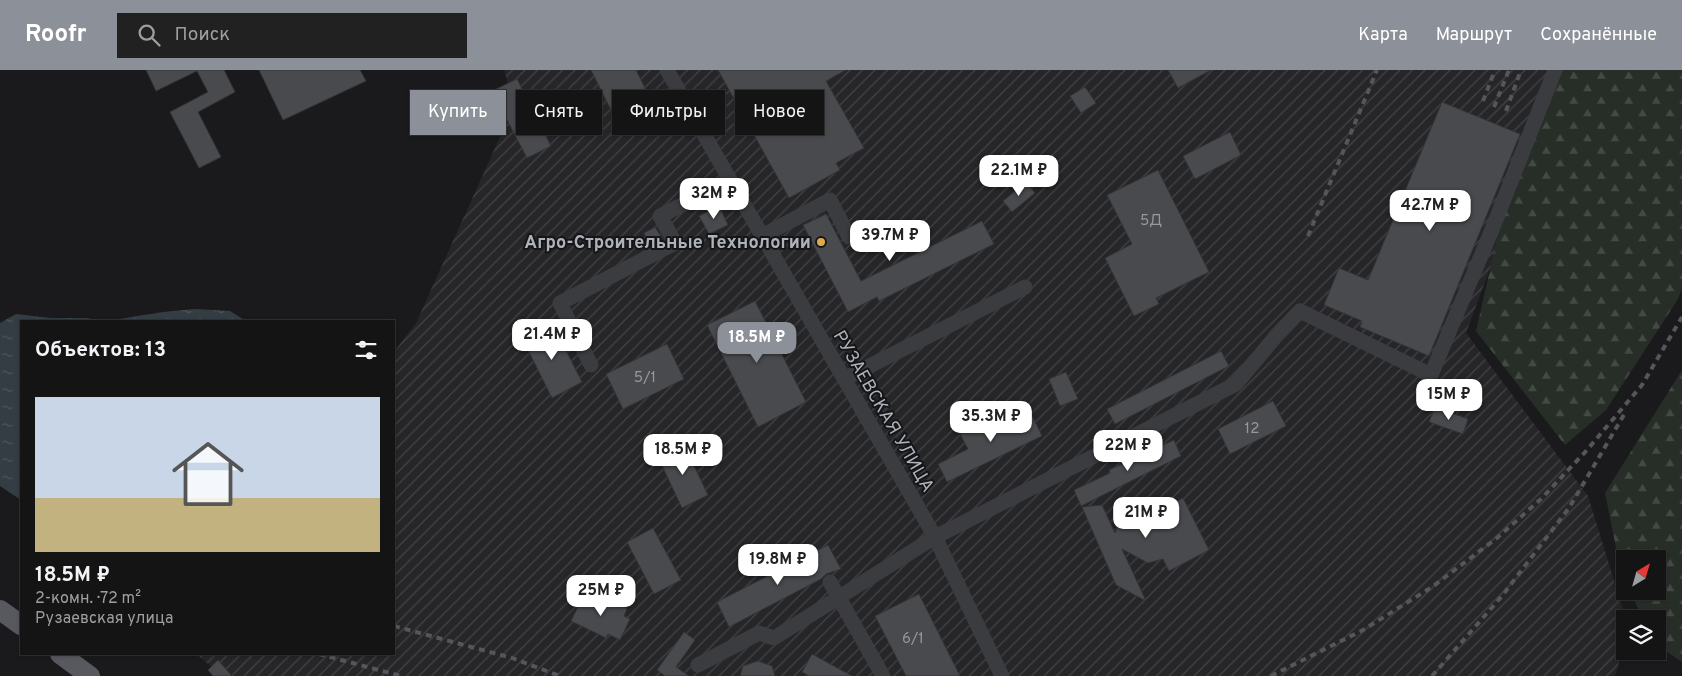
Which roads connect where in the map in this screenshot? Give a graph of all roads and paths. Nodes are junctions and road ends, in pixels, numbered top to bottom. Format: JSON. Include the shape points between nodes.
{"nodes":[{"id":1,"x":667,"y":70,"type":"edge"},
{"id":2,"x":1555,"y":70,"type":"edge"},
{"id":3,"x":730,"y":181,"type":"junction"},
{"id":4,"x":762,"y":236,"type":"junction"},
{"id":5,"x":849,"y":237,"type":"dead end"},
{"id":6,"x":1025,"y":287,"type":"dead end"},
{"id":7,"x":591,"y":365,"type":"dead end"},
{"id":8,"x":844,"y":379,"type":"junction"},
{"id":9,"x":935,"y":537,"type":"junction"},
{"id":10,"x":830,"y":582,"type":"dead end"},
{"id":11,"x":839,"y":597,"type":"junction"},
{"id":12,"x":0,"y":610,"type":"edge"},
{"id":13,"x":20,"y":624,"type":"edge"},
{"id":14,"x":61,"y":655,"type":"edge"},
{"id":15,"x":698,"y":665,"type":"dead end"},
{"id":16,"x":90,"y":676,"type":"edge"},
{"id":17,"x":883,"y":676,"type":"edge"},
{"id":18,"x":1002,"y":676,"type":"edge"}],
"edges":[{"from":1,"to":3,"type":"street","name":"РУЗАЕВСКАЯ УЛИЦА"},
{"from":2,"to":9,"type":"street","via":[[1431,375],[1300,311],[1236,384]]},
{"from":3,"to":4,"type":"street","name":"РУЗАЕВСКАЯ УЛИЦА"},
{"from":3,"to":7,"type":"street","via":[[660,216],[675,243],[560,302]]},
{"from":4,"to":5,"type":"street","via":[[830,200]]},
{"from":4,"to":8,"type":"street","name":"РУЗАЕВСКАЯ УЛИЦА"},
{"from":6,"to":8,"type":"street"},
{"from":8,"to":9,"type":"street","name":"РУЗАЕВСКАЯ УЛИЦА"},
{"from":9,"to":11,"type":"street"},
{"from":9,"to":18,"type":"street","name":"РУЗАЕВСКАЯ УЛИЦА"},
{"from":10,"to":11,"type":"street"},
{"from":11,"to":15,"type":"street","via":[[774,638],[759,633]]},
{"from":11,"to":17,"type":"street"},
{"from":12,"to":13,"type":"main road"},
{"from":14,"to":16,"type":"main road"}]}
